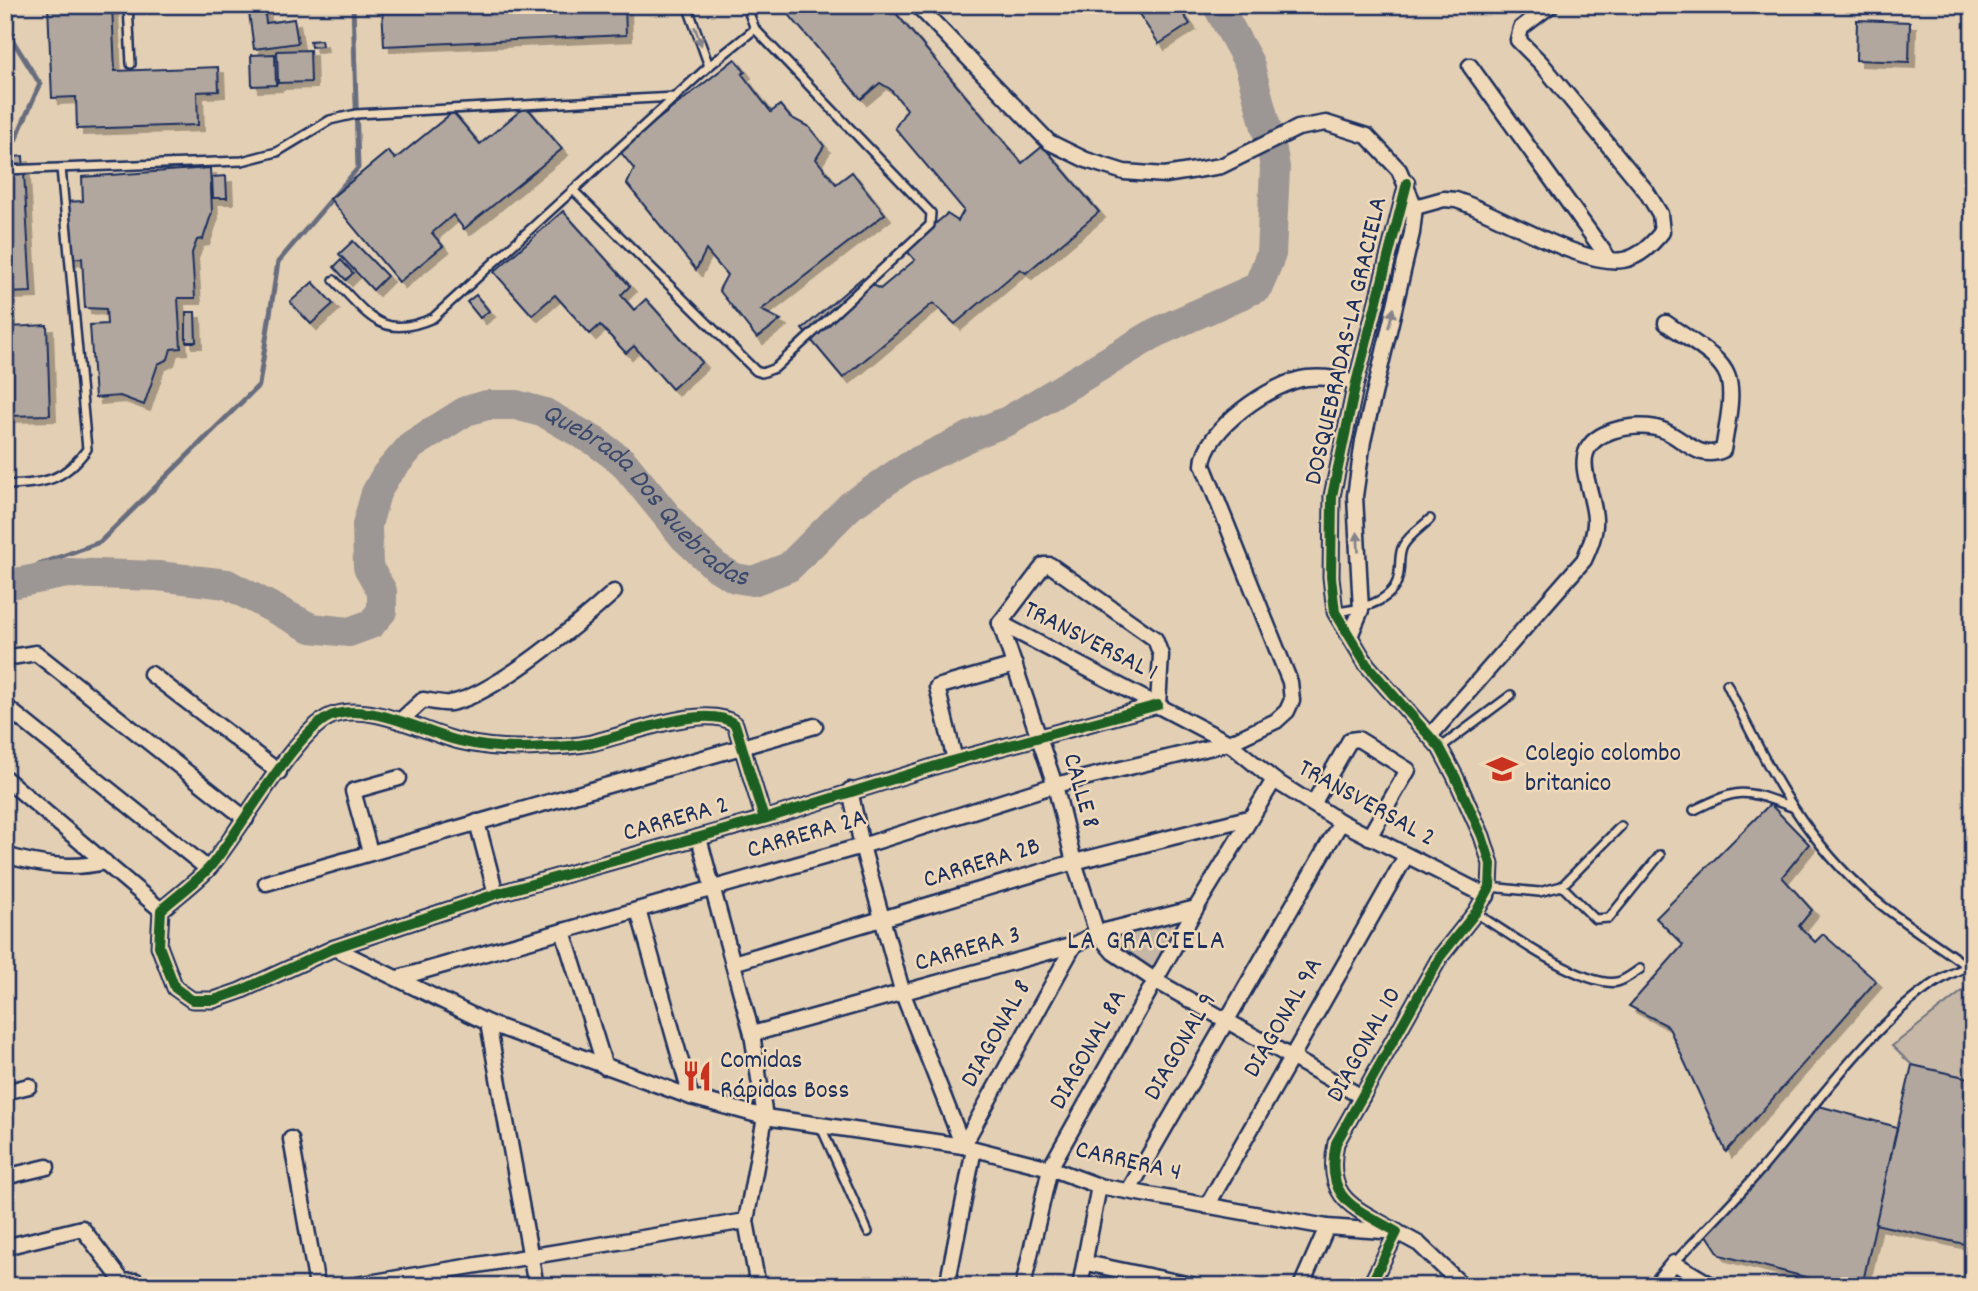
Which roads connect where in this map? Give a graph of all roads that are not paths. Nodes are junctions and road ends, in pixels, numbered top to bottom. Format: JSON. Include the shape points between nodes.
{"nodes":[{"id":1,"x":128,"y":5,"type":"edge"},
{"id":2,"x":687,"y":5,"type":"edge"},
{"id":3,"x":746,"y":5,"type":"edge"},
{"id":4,"x":917,"y":5,"type":"edge"},
{"id":5,"x":1551,"y":5,"type":"edge"},
{"id":6,"x":755,"y":29,"type":"junction"},
{"id":7,"x":131,"y":64,"type":"dead end"},
{"id":8,"x":709,"y":66,"type":"junction"},
{"id":9,"x":1470,"y":66,"type":"dead end"},
{"id":10,"x":676,"y":97,"type":"junction"},
{"id":11,"x":61,"y":168,"type":"junction"},
{"id":12,"x":5,"y":170,"type":"edge"},
{"id":13,"x":573,"y":190,"type":"junction"},
{"id":14,"x":1408,"y":210,"type":"junction"},
{"id":15,"x":1609,"y":259,"type":"junction"},
{"id":16,"x":334,"y":280,"type":"dead end"},
{"id":17,"x":1666,"y":323,"type":"dead end"},
{"id":18,"x":1356,"y":383,"type":"junction"},
{"id":19,"x":5,"y":485,"type":"edge"},
{"id":20,"x":1430,"y":519,"type":"dead end"},
{"id":21,"x":614,"y":592,"type":"dead end"},
{"id":22,"x":1361,"y":610,"type":"junction"},
{"id":23,"x":1335,"y":612,"type":"junction"},
{"id":24,"x":1000,"y":623,"type":"junction"},
{"id":25,"x":1350,"y":636,"type":"junction"},
{"id":26,"x":5,"y":658,"type":"edge"},
{"id":27,"x":1015,"y":665,"type":"junction"},
{"id":28,"x":151,"y":674,"type":"dead end"},
{"id":29,"x":1727,"y":684,"type":"dead end"},
{"id":30,"x":1511,"y":695,"type":"dead end"},
{"id":31,"x":1158,"y":705,"type":"junction"},
{"id":32,"x":5,"y":706,"type":"edge"},
{"id":33,"x":400,"y":721,"type":"junction"},
{"id":34,"x":815,"y":726,"type":"dead end"},
{"id":35,"x":1039,"y":736,"type":"junction"},
{"id":36,"x":1430,"y":736,"type":"junction"},
{"id":37,"x":1229,"y":743,"type":"junction"},
{"id":38,"x":741,"y":747,"type":"junction"},
{"id":39,"x":1440,"y":748,"type":"junction"},
{"id":40,"x":955,"y":760,"type":"junction"},
{"id":41,"x":279,"y":772,"type":"junction"},
{"id":42,"x":5,"y":778,"type":"edge"},
{"id":43,"x":399,"y":778,"type":"dead end"},
{"id":44,"x":1274,"y":780,"type":"junction"},
{"id":45,"x":1055,"y":785,"type":"junction"},
{"id":46,"x":850,"y":790,"type":"junction"},
{"id":47,"x":1313,"y":804,"type":"junction"},
{"id":48,"x":1793,"y":807,"type":"junction"},
{"id":49,"x":1694,"y":810,"type":"dead end"},
{"id":50,"x":1248,"y":818,"type":"junction"},
{"id":51,"x":246,"y":819,"type":"junction"},
{"id":52,"x":764,"y":819,"type":"junction"},
{"id":53,"x":477,"y":822,"type":"junction"},
{"id":54,"x":1341,"y":822,"type":"junction"},
{"id":55,"x":1621,"y":827,"type":"dead end"},
{"id":56,"x":1370,"y":837,"type":"junction"},
{"id":57,"x":699,"y":838,"type":"junction"},
{"id":58,"x":862,"y":846,"type":"junction"},
{"id":59,"x":370,"y":852,"type":"junction"},
{"id":60,"x":5,"y":855,"type":"edge"},
{"id":61,"x":1660,"y":855,"type":"dead end"},
{"id":62,"x":1406,"y":856,"type":"junction"},
{"id":63,"x":105,"y":862,"type":"junction"},
{"id":64,"x":1074,"y":862,"type":"junction"},
{"id":65,"x":1491,"y":864,"type":"joint"},
{"id":66,"x":208,"y":869,"type":"junction"},
{"id":67,"x":266,"y":883,"type":"dead end"},
{"id":68,"x":1562,"y":886,"type":"junction"},
{"id":69,"x":713,"y":887,"type":"junction"},
{"id":70,"x":1488,"y":891,"type":"junction"},
{"id":71,"x":496,"y":894,"type":"junction"},
{"id":72,"x":1196,"y":908,"type":"junction"},
{"id":73,"x":161,"y":910,"type":"junction"},
{"id":74,"x":638,"y":910,"type":"junction"},
{"id":75,"x":1476,"y":912,"type":"junction"},
{"id":76,"x":884,"y":920,"type":"junction"},
{"id":77,"x":563,"y":930,"type":"junction"},
{"id":78,"x":1097,"y":933,"type":"junction"},
{"id":79,"x":1074,"y":945,"type":"junction"},
{"id":80,"x":334,"y":947,"type":"junction"},
{"id":81,"x":733,"y":963,"type":"junction"},
{"id":82,"x":1970,"y":968,"type":"edge"},
{"id":83,"x":1640,"y":969,"type":"dead end"},
{"id":84,"x":398,"y":978,"type":"junction"},
{"id":85,"x":1156,"y":981,"type":"junction"},
{"id":86,"x":903,"y":994,"type":"junction"},
{"id":87,"x":1226,"y":1018,"type":"junction"},
{"id":88,"x":488,"y":1023,"type":"junction"},
{"id":89,"x":752,"y":1034,"type":"junction"},
{"id":90,"x":1291,"y":1055,"type":"junction"},
{"id":91,"x":605,"y":1067,"type":"junction"},
{"id":92,"x":29,"y":1086,"type":"dead end"},
{"id":93,"x":5,"y":1092,"type":"edge"},
{"id":94,"x":691,"y":1097,"type":"junction"},
{"id":95,"x":1362,"y":1097,"type":"junction"},
{"id":96,"x":765,"y":1117,"type":"junction"},
{"id":97,"x":821,"y":1127,"type":"junction"},
{"id":98,"x":291,"y":1139,"type":"dead end"},
{"id":99,"x":968,"y":1147,"type":"junction"},
{"id":100,"x":47,"y":1167,"type":"dead end"},
{"id":101,"x":1051,"y":1168,"type":"junction"},
{"id":102,"x":5,"y":1177,"type":"edge"},
{"id":103,"x":1099,"y":1186,"type":"junction"},
{"id":104,"x":1129,"y":1190,"type":"junction"},
{"id":105,"x":1207,"y":1206,"type":"junction"},
{"id":106,"x":746,"y":1221,"type":"junction"},
{"id":107,"x":1327,"y":1227,"type":"junction"},
{"id":108,"x":868,"y":1232,"type":"dead end"},
{"id":109,"x":1397,"y":1232,"type":"junction"},
{"id":110,"x":5,"y":1247,"type":"edge"},
{"id":111,"x":530,"y":1258,"type":"junction"},
{"id":112,"x":1086,"y":1263,"type":"junction"},
{"id":113,"x":1674,"y":1263,"type":"junction"},
{"id":114,"x":139,"y":1286,"type":"edge"},
{"id":115,"x":317,"y":1286,"type":"edge"},
{"id":116,"x":350,"y":1286,"type":"edge"},
{"id":117,"x":536,"y":1286,"type":"edge"},
{"id":118,"x":758,"y":1286,"type":"edge"},
{"id":119,"x":947,"y":1286,"type":"edge"},
{"id":120,"x":1023,"y":1286,"type":"edge"},
{"id":121,"x":1080,"y":1286,"type":"edge"},
{"id":122,"x":1196,"y":1286,"type":"edge"},
{"id":123,"x":1301,"y":1286,"type":"edge"},
{"id":124,"x":1370,"y":1286,"type":"edge"},
{"id":125,"x":1462,"y":1286,"type":"edge"},
{"id":126,"x":1655,"y":1286,"type":"edge"},
{"id":127,"x":1713,"y":1286,"type":"edge"}],
"edges":[{"from":1,"to":7,"type":"lane"},
{"from":2,"to":8,"type":"lane","one_way":true},
{"from":3,"to":6,"type":"lane"},
{"from":4,"to":14,"type":"street","name":"DOSQUEBRADAS-LA GRACIELA","via":[[1049,142],[1086,160],[1124,172],[1165,175],[1221,166],[1298,128],[1326,123],[1367,136],[1381,148],[1407,183]]},
{"from":5,"to":15,"type":"street","via":[[1521,28],[1518,40],[1646,191],[1663,223],[1662,232],[1642,253]]},
{"from":6,"to":8,"type":"lane"},
{"from":6,"to":13,"type":"lane","via":[[932,218],[930,225],[775,368],[756,371]]},
{"from":8,"to":10,"type":"lane"},
{"from":9,"to":15,"type":"street"},
{"from":10,"to":11,"type":"lane","via":[[356,114],[330,120],[277,152],[242,161]]},
{"from":10,"to":13,"type":"lane"},
{"from":11,"to":12,"type":"lane"},
{"from":11,"to":19,"type":"lane","via":[[88,449],[72,470],[42,484]]},
{"from":13,"to":16,"type":"lane","via":[[433,318],[419,324],[391,329],[374,321]]},
{"from":14,"to":15,"type":"street","via":[[1456,200],[1579,253]]},
{"from":14,"to":18,"type":"street","name":"DOSQUEBRADAS-LA GRACIELA"},
{"from":22,"to":14,"type":"street","name":"DOSQUEBRADAS-LA GRACIELA","one_way":true,"via":[[1355,496],[1376,380],[1412,233]]},
{"from":17,"to":36,"type":"street","via":[[1728,370],[1731,386],[1723,450],[1712,455],[1700,453],[1663,430],[1626,426],[1595,437],[1585,453],[1596,520],[1584,560]]},
{"from":18,"to":23,"type":"street","name":"DOSQUEBRADAS-LA GRACIELA","via":[[1332,496]]},
{"from":18,"to":37,"type":"street","name":"CARRERA 2A","via":[[1306,378],[1277,386],[1223,428],[1203,451],[1203,465],[1291,691],[1287,711],[1276,721]]},
{"from":20,"to":22,"type":"lane","via":[[1401,550],[1396,584]]},
{"from":21,"to":33,"type":"street","via":[[569,633],[488,685],[450,703],[423,701]]},
{"from":22,"to":23,"type":"lane"},
{"from":22,"to":25,"type":"street","name":"DOSQUEBRADAS-LA GRACIELA"},
{"from":23,"to":25,"type":"street","name":"DOSQUEBRADAS-LA GRACIELA"},
{"from":24,"to":27,"type":"street","name":"CALLE 8"},
{"from":24,"to":31,"type":"street","name":"TRANSVERSAL 1"},
{"from":24,"to":31,"type":"street","via":[[1044,565],[1050,565],[1155,639],[1161,655]]},
{"from":25,"to":36,"type":"street","name":"DOSQUEBRADAS-LA GRACIELA","via":[[1367,665]]},
{"from":26,"to":51,"type":"street","via":[[36,653]]},
{"from":27,"to":35,"type":"street","name":"CALLE 8"},
{"from":27,"to":40,"type":"street","via":[[937,687]]},
{"from":28,"to":41,"type":"street"},
{"from":29,"to":48,"type":"lane","via":[[1770,773]]},
{"from":30,"to":39,"type":"lane"},
{"from":31,"to":35,"type":"street","name":"CARRERA 2"},
{"from":31,"to":37,"type":"street","name":"TRANSVERSAL 1"},
{"from":32,"to":66,"type":"street"},
{"from":33,"to":38,"type":"street","via":[[459,741],[515,748],[589,743],[702,716],[726,718],[734,724]]},
{"from":33,"to":41,"type":"street","via":[[353,713],[333,715],[301,738]]},
{"from":34,"to":38,"type":"street"},
{"from":35,"to":40,"type":"street","name":"CARRERA 2"},
{"from":35,"to":45,"type":"street","name":"CALLE 8"},
{"from":36,"to":39,"type":"street","name":"DOSQUEBRADAS-LA GRACIELA"},
{"from":37,"to":44,"type":"street","name":"TRANSVERSAL 2"},
{"from":37,"to":45,"type":"street","name":"CARRERA 2A"},
{"from":38,"to":52,"type":"street"},
{"from":38,"to":53,"type":"street"},
{"from":39,"to":65,"type":"street","name":"DOSQUEBRADAS-LA GRACIELA"},
{"from":40,"to":46,"type":"street","name":"CARRERA 2"},
{"from":41,"to":51,"type":"street"},
{"from":42,"to":63,"type":"street"},
{"from":43,"to":59,"type":"street","via":[[353,791]]},
{"from":44,"to":47,"type":"street","name":"TRANSVERSAL 2"},
{"from":44,"to":50,"type":"street","name":"DIAGONAL 8A"},
{"from":45,"to":58,"type":"street","name":"CARRERA 2A"},
{"from":45,"to":64,"type":"street","name":"CALLE 8"},
{"from":46,"to":52,"type":"street","name":"CARRERA 2"},
{"from":46,"to":58,"type":"street"},
{"from":47,"to":54,"type":"street","name":"TRANSVERSAL 2"},
{"from":47,"to":56,"type":"street","via":[[1353,738],[1408,770]]},
{"from":48,"to":49,"type":"lane","via":[[1756,794],[1733,792]]},
{"from":48,"to":82,"type":"lane","via":[[1861,888]]},
{"from":50,"to":64,"type":"street","name":"CARRERA 2B"},
{"from":50,"to":72,"type":"street","name":"DIAGONAL 8A"},
{"from":51,"to":66,"type":"street"},
{"from":52,"to":57,"type":"street","name":"CARRERA 2"},
{"from":53,"to":59,"type":"street"},
{"from":53,"to":71,"type":"street"},
{"from":54,"to":56,"type":"street","name":"TRANSVERSAL 2"},
{"from":54,"to":87,"type":"street","name":"DIAGONAL 9"},
{"from":55,"to":68,"type":"lane"},
{"from":56,"to":62,"type":"street","name":"TRANSVERSAL 2"},
{"from":57,"to":69,"type":"street"},
{"from":57,"to":71,"type":"street","name":"CARRERA 2"},
{"from":58,"to":69,"type":"street","name":"CARRERA 2A"},
{"from":58,"to":76,"type":"street"},
{"from":59,"to":67,"type":"street"},
{"from":60,"to":63,"type":"street","via":[[81,867]]},
{"from":61,"to":68,"type":"lane","via":[[1609,918],[1595,919]]},
{"from":62,"to":70,"type":"street","name":"TRANSVERSAL 2"},
{"from":62,"to":90,"type":"street","name":"DIAGONAL 9A"},
{"from":63,"to":73,"type":"street"},
{"from":64,"to":76,"type":"street","name":"CARRERA 2B"},
{"from":64,"to":78,"type":"street","name":"CALLE 8"},
{"from":65,"to":70,"type":"street","name":"DIAGONAL 10"},
{"from":66,"to":73,"type":"street"},
{"from":68,"to":70,"type":"lane","via":[[1539,892]]},
{"from":69,"to":74,"type":"street","name":"CARRERA 2A"},
{"from":69,"to":81,"type":"street"},
{"from":70,"to":75,"type":"street","name":"DIAGONAL 10"},
{"from":71,"to":80,"type":"street","name":"CARRERA 2"},
{"from":72,"to":78,"type":"street","name":"CARRERA 3"},
{"from":72,"to":85,"type":"street","name":"DIAGONAL 8A"},
{"from":73,"to":80,"type":"street","name":"CARRERA 2","via":[[159,946],[175,988],[192,1000],[214,1000],[240,991]]},
{"from":74,"to":77,"type":"street","name":"CARRERA 2A"},
{"from":74,"to":94,"type":"street"},
{"from":75,"to":83,"type":"lane","via":[[1535,952],[1595,980],[1617,982]]},
{"from":75,"to":95,"type":"street","name":"DIAGONAL 10","via":[[1440,957]]},
{"from":76,"to":81,"type":"street","name":"CARRERA 2B"},
{"from":76,"to":86,"type":"street"},
{"from":77,"to":84,"type":"street","name":"CARRERA 2A"},
{"from":77,"to":91,"type":"street"},
{"from":78,"to":79,"type":"street","name":"CARRERA 3"},
{"from":78,"to":85,"type":"street","via":[[1113,953]]},
{"from":79,"to":86,"type":"street","name":"CARRERA 3"},
{"from":79,"to":99,"type":"street","name":"DIAGONAL 8"},
{"from":80,"to":84,"type":"street","name":"CARRERA 4"},
{"from":81,"to":89,"type":"street"},
{"from":82,"to":113,"type":"lane","via":[[1948,973],[1898,1013]]},
{"from":84,"to":88,"type":"street","name":"CARRERA 4"},
{"from":85,"to":87,"type":"street"},
{"from":85,"to":101,"type":"street","name":"DIAGONAL 8A"},
{"from":86,"to":89,"type":"street","name":"CARRERA 3"},
{"from":86,"to":99,"type":"street"},
{"from":87,"to":90,"type":"street"},
{"from":87,"to":104,"type":"street","name":"DIAGONAL 9"},
{"from":88,"to":91,"type":"street","name":"CARRERA 4"},
{"from":88,"to":111,"type":"street"},
{"from":89,"to":96,"type":"street"},
{"from":90,"to":95,"type":"street"},
{"from":90,"to":105,"type":"street","name":"DIAGONAL 9A"},
{"from":91,"to":94,"type":"street","name":"CARRERA 4"},
{"from":92,"to":93,"type":"street"},
{"from":94,"to":96,"type":"street","name":"CARRERA 4"},
{"from":95,"to":109,"type":"street","name":"DIAGONAL 10","via":[[1336,1143],[1334,1185],[1342,1198]]},
{"from":96,"to":97,"type":"street","name":"CARRERA 4"},
{"from":96,"to":106,"type":"street"},
{"from":97,"to":99,"type":"street","name":"CARRERA 4"},
{"from":97,"to":108,"type":"lane"},
{"from":98,"to":115,"type":"street"},
{"from":99,"to":101,"type":"street","name":"CARRERA 4"},
{"from":99,"to":119,"type":"street","name":"DIAGONAL 8"},
{"from":100,"to":102,"type":"street"},
{"from":101,"to":103,"type":"street","name":"CARRERA 4"},
{"from":101,"to":120,"type":"street","name":"DIAGONAL 8A"},
{"from":103,"to":104,"type":"street","name":"CARRERA 4"},
{"from":103,"to":112,"type":"street"},
{"from":104,"to":105,"type":"street","name":"CARRERA 4"},
{"from":105,"to":107,"type":"street","name":"CARRERA 4"},
{"from":106,"to":111,"type":"street"},
{"from":106,"to":118,"type":"street"},
{"from":107,"to":109,"type":"street","name":"CARRERA 4"},
{"from":107,"to":123,"type":"street"},
{"from":109,"to":124,"type":"street"},
{"from":109,"to":125,"type":"street","name":"CARRERA 4","via":[[1419,1244]]},
{"from":110,"to":114,"type":"street","via":[[82,1228],[123,1282],[136,1281]]},
{"from":111,"to":116,"type":"street"},
{"from":111,"to":117,"type":"street"},
{"from":112,"to":121,"type":"street"},
{"from":112,"to":122,"type":"street"},
{"from":113,"to":126,"type":"street"},
{"from":113,"to":127,"type":"street"}]}
